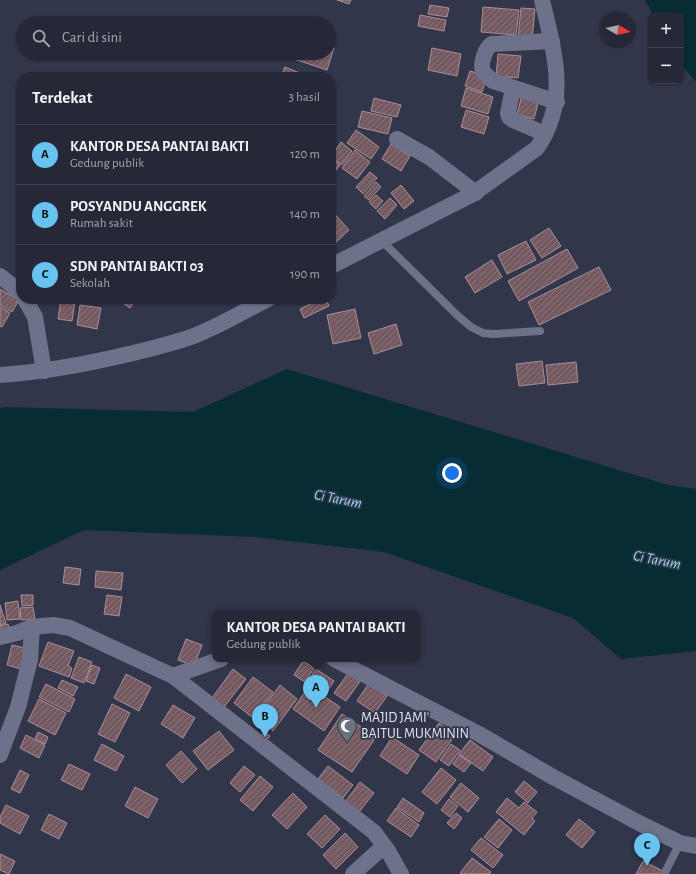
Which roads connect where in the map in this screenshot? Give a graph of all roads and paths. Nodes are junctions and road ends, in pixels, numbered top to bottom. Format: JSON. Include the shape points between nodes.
{"nodes":[{"id":1,"x":542,"y":0,"type":"edge"},
{"id":2,"x":552,"y":41,"type":"junction"},
{"id":3,"x":513,"y":88,"type":"junction"},
{"id":4,"x":557,"y":102,"type":"junction"},
{"id":5,"x":545,"y":134,"type":"junction"},
{"id":6,"x":397,"y":139,"type":"dead end"},
{"id":7,"x":476,"y":192,"type":"junction"},
{"id":8,"x":381,"y":240,"type":"junction"},
{"id":9,"x":336,"y":263,"type":"edge"},
{"id":10,"x":0,"y":276,"type":"edge"},
{"id":11,"x":16,"y":288,"type":"edge"},
{"id":12,"x":28,"y":304,"type":"edge"},
{"id":13,"x":259,"y":304,"type":"edge"},
{"id":14,"x":540,"y":331,"type":"dead end"},
{"id":15,"x":44,"y":371,"type":"junction"},
{"id":16,"x":0,"y":375,"type":"edge"},
{"id":17,"x":32,"y":627,"type":"junction"},
{"id":18,"x":0,"y":637,"type":"edge"},
{"id":19,"x":213,"y":662,"type":"edge"},
{"id":20,"x":340,"y":662,"type":"edge"},
{"id":21,"x":173,"y":676,"type":"junction"},
{"id":22,"x":0,"y":755,"type":"edge"},
{"id":23,"x":680,"y":843,"type":"junction"},
{"id":24,"x":384,"y":846,"type":"junction"},
{"id":25,"x":696,"y":846,"type":"edge"},
{"id":26,"x":353,"y":874,"type":"edge"},
{"id":27,"x":401,"y":874,"type":"edge"},
{"id":28,"x":664,"y":874,"type":"edge"}],
"edges":[{"from":1,"to":2,"type":"street"},
{"from":2,"to":3,"type":"street","via":[[489,46],[483,71],[493,81]]},
{"from":2,"to":4,"type":"street"},
{"from":3,"to":4,"type":"street"},
{"from":3,"to":5,"type":"street","via":[[509,117]]},
{"from":4,"to":5,"type":"street"},
{"from":5,"to":7,"type":"street","via":[[530,154]]},
{"from":6,"to":7,"type":"street","via":[[429,157]]},
{"from":7,"to":8,"type":"street"},
{"from":8,"to":9,"type":"street"},
{"from":8,"to":14,"type":"lane","via":[[471,326],[494,334]]},
{"from":10,"to":11,"type":"street"},
{"from":12,"to":15,"type":"street","via":[[35,317]]},
{"from":13,"to":15,"type":"street","via":[[216,327],[156,348]]},
{"from":15,"to":16,"type":"street"},
{"from":17,"to":18,"type":"street"},
{"from":17,"to":21,"type":"street","via":[[53,625],[70,628]]},
{"from":17,"to":22,"type":"street","via":[[30,660],[18,708]]},
{"from":19,"to":21,"type":"street"},
{"from":20,"to":23,"type":"street"},
{"from":21,"to":24,"type":"street","via":[[374,832]]},
{"from":23,"to":25,"type":"street"},
{"from":23,"to":28,"type":"lane"},
{"from":24,"to":26,"type":"street"},
{"from":24,"to":27,"type":"street"}]}
